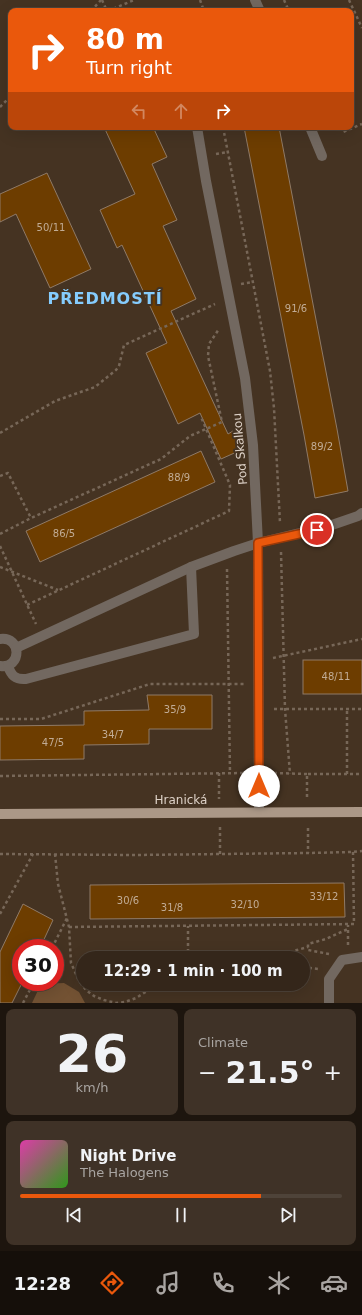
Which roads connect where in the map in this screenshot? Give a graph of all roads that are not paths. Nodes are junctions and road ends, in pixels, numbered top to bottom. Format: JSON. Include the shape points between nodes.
{"nodes":[{"id":1,"x":198,"y":130,"type":"edge"},
{"id":2,"x":311,"y":130,"type":"edge"},
{"id":3,"x":322,"y":156,"type":"dead end"},
{"id":4,"x":362,"y":513,"type":"edge"},
{"id":5,"x":258,"y":543,"type":"junction"},
{"id":6,"x":191,"y":566,"type":"junction"},
{"id":7,"x":0,"y":639,"type":"edge"},
{"id":8,"x":16,"y":648,"type":"junction"},
{"id":9,"x":4,"y":666,"type":"edge"},
{"id":10,"x":259,"y":812,"type":"junction"},
{"id":11,"x":362,"y":812,"type":"edge"},
{"id":12,"x":0,"y":814,"type":"edge"},
{"id":13,"x":362,"y":957,"type":"edge"},
{"id":14,"x":329,"y":1003,"type":"edge"}],
"edges":[{"from":1,"to":5,"type":"street","name":"Pod Skalkou","via":[[248,399],[255,468]]},
{"from":2,"to":3,"type":"street"},
{"from":4,"to":5,"type":"street","via":[[329,526]]},
{"from":5,"to":6,"type":"street"},
{"from":5,"to":10,"type":"street","name":"Pod Skalkou"},
{"from":6,"to":8,"type":"street"},
{"from":6,"to":9,"type":"street","via":[[194,634],[21,680]]},
{"from":7,"to":8,"type":"street","via":[[12,642]]},
{"from":8,"to":9,"type":"street","via":[[16,659]]},
{"from":10,"to":11,"type":"main road","name":"Hranická"},
{"from":10,"to":12,"type":"main road","name":"Hranická"},
{"from":13,"to":14,"type":"street","via":[[342,960],[329,979]]}]}
